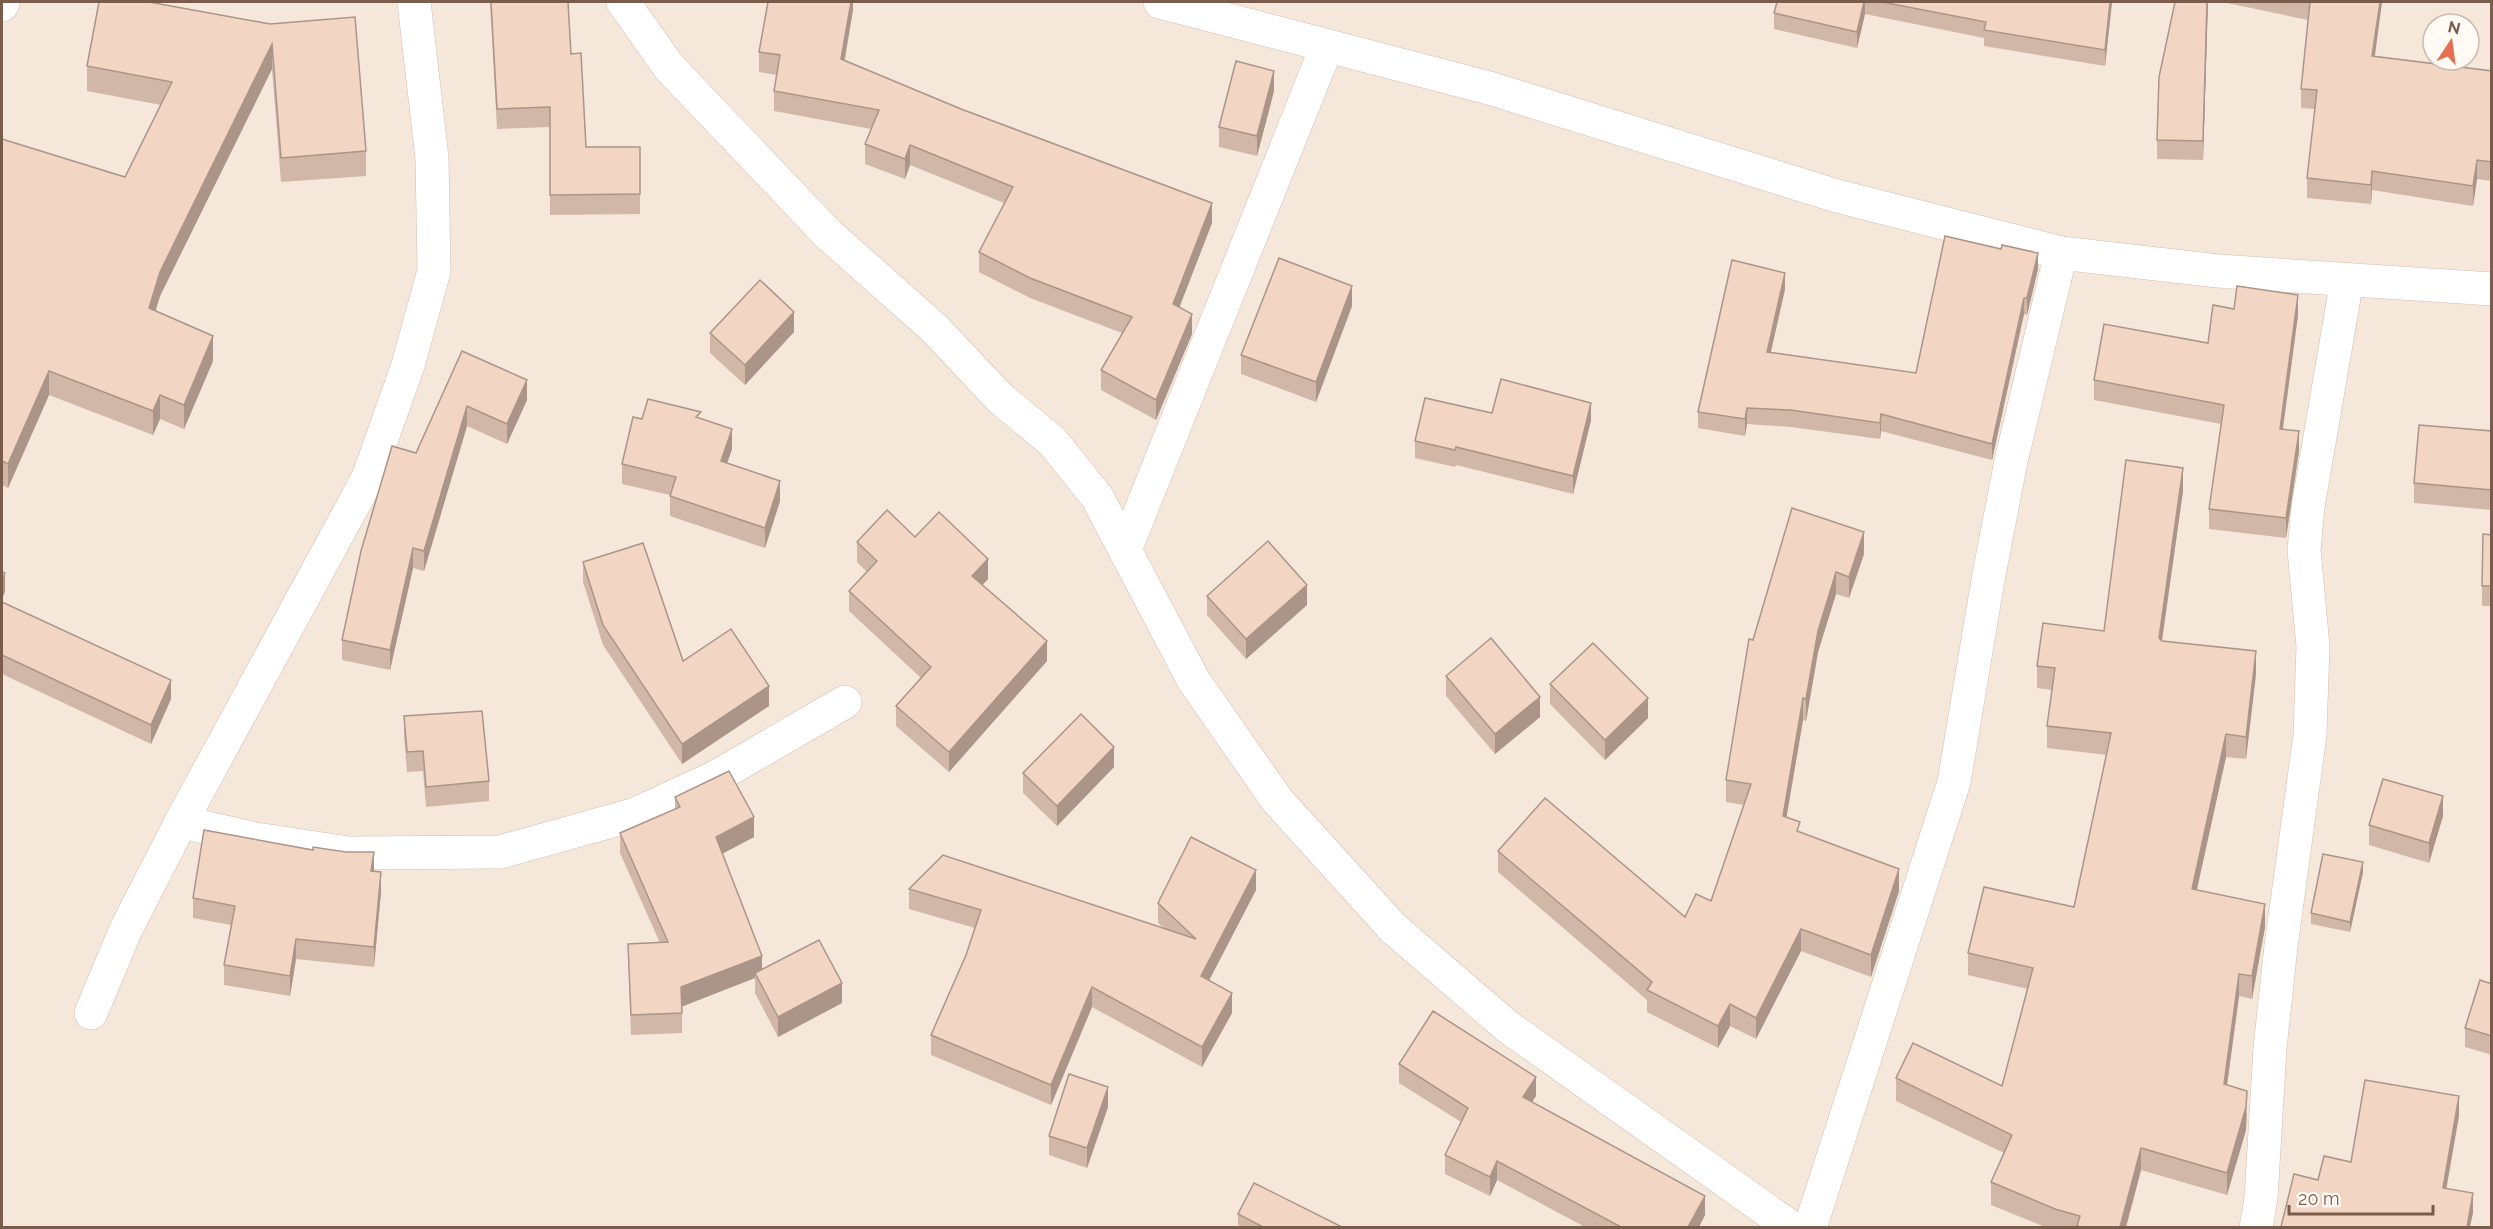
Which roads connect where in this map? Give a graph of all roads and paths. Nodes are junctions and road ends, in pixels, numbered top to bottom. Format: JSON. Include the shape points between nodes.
{"nodes":[{"id":1,"x":414,"y":2,"type":"edge"},
{"id":2,"x":623,"y":2,"type":"edge"},
{"id":3,"x":1160,"y":2,"type":"edge"},
{"id":4,"x":1327,"y":46,"type":"junction"},
{"id":5,"x":2061,"y":253,"type":"junction"},
{"id":6,"x":2347,"y":280,"type":"junction"},
{"id":7,"x":2492,"y":289,"type":"edge"},
{"id":8,"x":1125,"y":550,"type":"junction"},
{"id":9,"x":845,"y":702,"type":"dead end"},
{"id":10,"x":181,"y":822,"type":"junction"},
{"id":11,"x":91,"y":1013,"type":"dead end"},
{"id":12,"x":1792,"y":1227,"type":"edge"},
{"id":13,"x":1810,"y":1227,"type":"edge"},
{"id":14,"x":2256,"y":1227,"type":"edge"}],
"edges":[{"from":1,"to":10,"type":"street","via":[[432,158],[434,271],[408,364],[368,478]]},
{"from":2,"to":8,"type":"street","via":[[669,67],[828,234],[934,328],[1000,398],[1053,442],[1097,497]]},
{"from":3,"to":4,"type":"street"},
{"from":4,"to":5,"type":"street","via":[[1489,88],[1837,196]]},
{"from":4,"to":8,"type":"street"},
{"from":5,"to":6,"type":"street","via":[[2218,271]]},
{"from":5,"to":13,"type":"street","via":[[2011,461],[1954,782]]},
{"from":6,"to":7,"type":"street"},
{"from":6,"to":14,"type":"street","via":[[2308,507],[2304,550],[2313,646],[2310,735],[2281,946]]},
{"from":8,"to":12,"type":"street","via":[[1194,681],[1277,800],[1393,928],[1508,1027]]},
{"from":9,"to":10,"type":"street","via":[[714,778],[633,816],[500,852],[349,853],[256,839]]},
{"from":10,"to":11,"type":"street","via":[[126,929]]}]}
